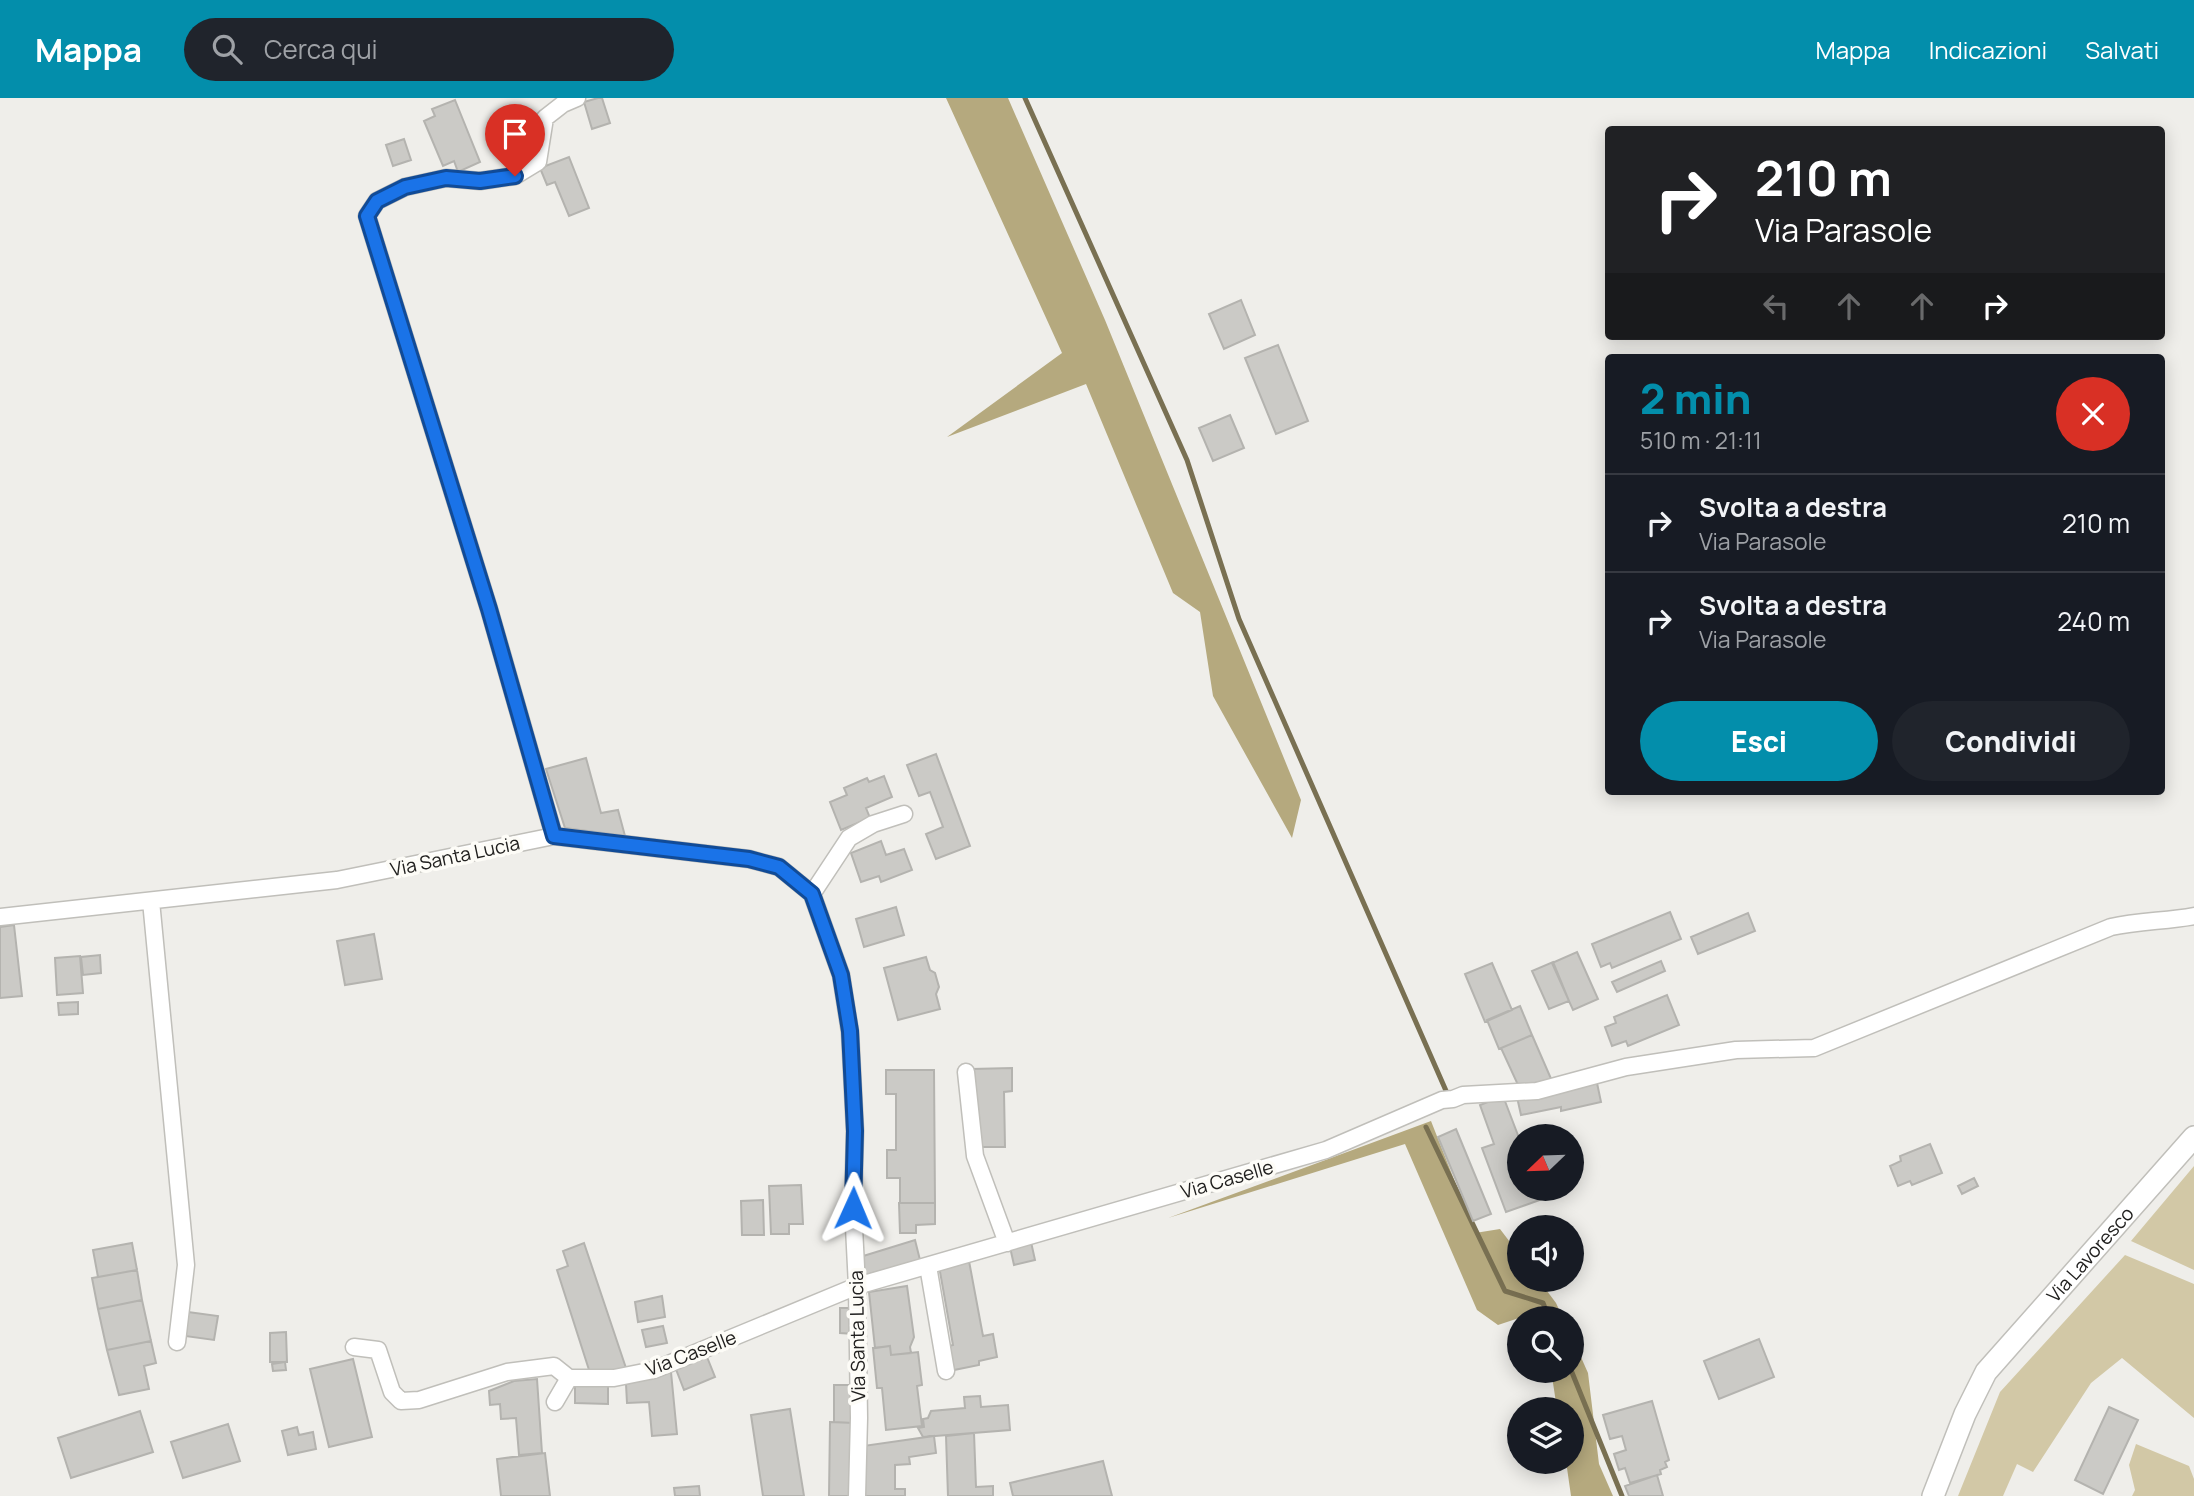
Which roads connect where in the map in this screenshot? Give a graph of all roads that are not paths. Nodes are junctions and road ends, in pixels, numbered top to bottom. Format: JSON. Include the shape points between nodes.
{"nodes":[{"id":1,"x":577,"y":98,"type":"edge"},
{"id":2,"x":904,"y":814,"type":"dead end"},
{"id":3,"x":554,"y":836,"type":"junction"},
{"id":4,"x":812,"y":894,"type":"junction"},
{"id":5,"x":151,"y":901,"type":"junction"},
{"id":6,"x":2194,"y":916,"type":"edge"},
{"id":7,"x":0,"y":917,"type":"edge"},
{"id":8,"x":966,"y":1072,"type":"dead end"},
{"id":9,"x":2194,"y":1137,"type":"edge"},
{"id":10,"x":1007,"y":1243,"type":"junction"},
{"id":11,"x":928,"y":1266,"type":"junction"},
{"id":12,"x":857,"y":1286,"type":"junction"},
{"id":13,"x":177,"y":1342,"type":"dead end"},
{"id":14,"x":354,"y":1347,"type":"dead end"},
{"id":15,"x":946,"y":1371,"type":"dead end"},
{"id":16,"x":569,"y":1378,"type":"junction"},
{"id":17,"x":555,"y":1402,"type":"dead end"},
{"id":18,"x":857,"y":1496,"type":"edge"},
{"id":19,"x":1933,"y":1496,"type":"edge"}],
"edges":[{"from":1,"to":3,"type":"street","via":[[545,118],[538,162],[515,176],[480,181],[446,178],[405,187],[377,201],[367,216]]},
{"from":2,"to":4,"type":"street","via":[[849,838]]},
{"from":3,"to":4,"type":"street","name":"Via Santa Lucia","via":[[749,859],[779,867]]},
{"from":3,"to":5,"type":"street","name":"Via Santa Lucia","via":[[337,880]]},
{"from":4,"to":12,"type":"street","name":"Via Santa Lucia","via":[[841,975],[850,1031]]},
{"from":5,"to":7,"type":"street","name":"Via Santa Lucia"},
{"from":5,"to":13,"type":"street","via":[[186,1265]]},
{"from":6,"to":10,"type":"street","name":"Via Caselle","via":[[2111,927],[1814,1048],[1736,1050],[1626,1067],[1537,1091],[1463,1095],[1326,1150]]},
{"from":8,"to":10,"type":"street","via":[[975,1156]]},
{"from":9,"to":19,"type":"street","name":"Via Lavoresco","via":[[1986,1372]]},
{"from":10,"to":11,"type":"street","name":"Via Caselle"},
{"from":11,"to":12,"type":"street","name":"Via Caselle"},
{"from":11,"to":15,"type":"street"},
{"from":12,"to":16,"type":"street","name":"Via Caselle","via":[[654,1370],[614,1378]]},
{"from":12,"to":18,"type":"street","name":"Via Santa Lucia"},
{"from":14,"to":16,"type":"street","name":"Via Caselle","via":[[378,1350],[391,1392],[401,1401],[419,1400],[507,1372],[554,1366]]},
{"from":16,"to":17,"type":"street"}]}
